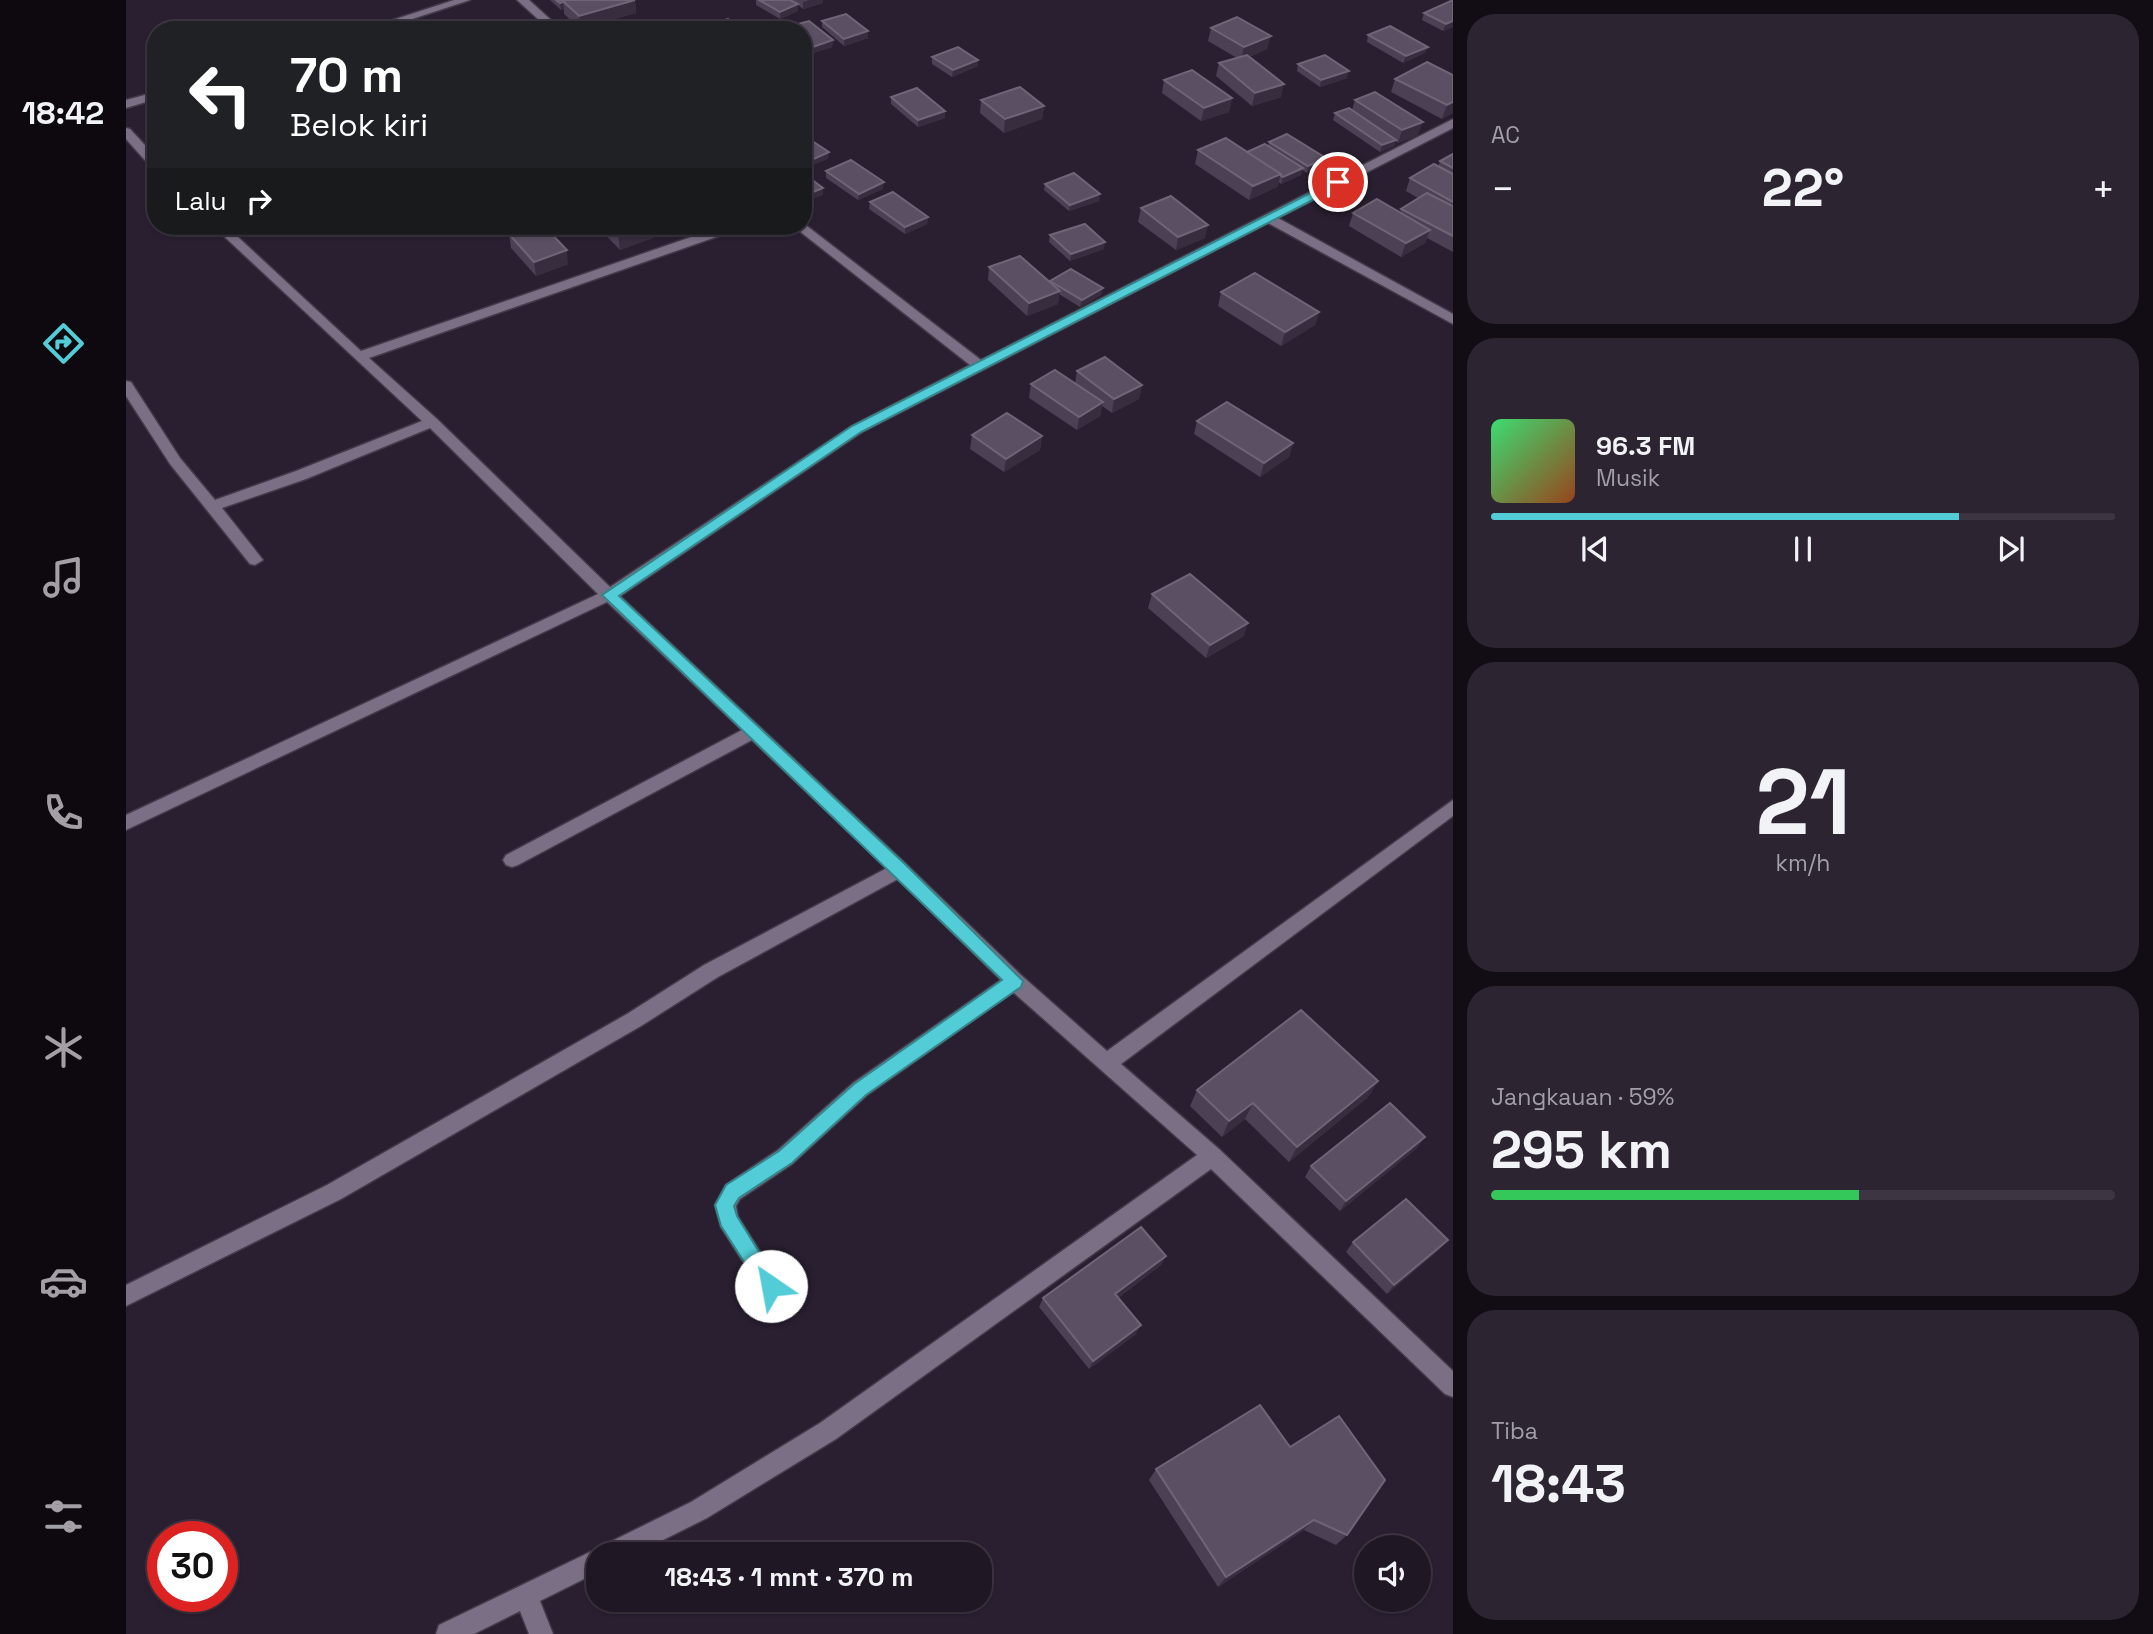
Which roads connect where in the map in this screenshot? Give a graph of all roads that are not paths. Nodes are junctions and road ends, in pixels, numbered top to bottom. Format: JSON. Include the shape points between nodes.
{"nodes":[{"id":1,"x":465,"y":0,"type":"edge"},
{"id":2,"x":522,"y":0,"type":"edge"},
{"id":3,"x":396,"y":21,"type":"edge"},
{"id":4,"x":546,"y":21,"type":"edge"},
{"id":5,"x":147,"y":98,"type":"edge"},
{"id":6,"x":126,"y":104,"type":"edge"},
{"id":7,"x":1453,"y":123,"type":"edge"},
{"id":8,"x":126,"y":132,"type":"edge"},
{"id":9,"x":147,"y":155,"type":"edge"},
{"id":10,"x":1269,"y":218,"type":"junction"},
{"id":11,"x":229,"y":235,"type":"edge"},
{"id":12,"x":709,"y":235,"type":"edge"},
{"id":13,"x":811,"y":235,"type":"edge"},
{"id":14,"x":1453,"y":320,"type":"edge"},
{"id":15,"x":359,"y":357,"type":"junction"},
{"id":16,"x":980,"y":366,"type":"junction"},
{"id":17,"x":126,"y":385,"type":"edge"},
{"id":18,"x":432,"y":422,"type":"junction"},
{"id":19,"x":210,"y":507,"type":"junction"},
{"id":20,"x":255,"y":560,"type":"dead end"},
{"id":21,"x":609,"y":595,"type":"junction"},
{"id":22,"x":753,"y":732,"type":"junction"},
{"id":23,"x":1453,"y":807,"type":"edge"},
{"id":24,"x":126,"y":823,"type":"edge"},
{"id":25,"x":512,"y":860,"type":"dead end"},
{"id":26,"x":900,"y":869,"type":"junction"},
{"id":27,"x":1014,"y":981,"type":"junction"},
{"id":28,"x":1107,"y":1063,"type":"junction"},
{"id":29,"x":1212,"y":1156,"type":"junction"},
{"id":30,"x":771,"y":1286,"type":"dead end"},
{"id":31,"x":126,"y":1296,"type":"edge"},
{"id":32,"x":1453,"y":1386,"type":"edge"},
{"id":33,"x":634,"y":1542,"type":"edge"},
{"id":34,"x":586,"y":1566,"type":"edge"},
{"id":35,"x":526,"y":1595,"type":"junction"},
{"id":36,"x":448,"y":1634,"type":"edge"},
{"id":37,"x":541,"y":1634,"type":"edge"}],
"edges":[{"from":1,"to":3,"type":"street"},
{"from":2,"to":4,"type":"street"},
{"from":5,"to":6,"type":"street"},
{"from":7,"to":10,"type":"street"},
{"from":8,"to":9,"type":"street"},
{"from":10,"to":14,"type":"street"},
{"from":10,"to":16,"type":"street"},
{"from":11,"to":15,"type":"street"},
{"from":12,"to":15,"type":"street"},
{"from":13,"to":16,"type":"street"},
{"from":15,"to":18,"type":"street"},
{"from":16,"to":21,"type":"street","via":[[857,429]]},
{"from":17,"to":19,"type":"street"},
{"from":18,"to":19,"type":"street"},
{"from":18,"to":21,"type":"street"},
{"from":19,"to":20,"type":"street"},
{"from":21,"to":22,"type":"street"},
{"from":21,"to":24,"type":"street"},
{"from":22,"to":25,"type":"street"},
{"from":22,"to":26,"type":"street"},
{"from":23,"to":28,"type":"street"},
{"from":26,"to":27,"type":"street"},
{"from":26,"to":31,"type":"street","via":[[711,971],[334,1192]]},
{"from":27,"to":28,"type":"street"},
{"from":27,"to":30,"type":"street","via":[[860,1090],[785,1157],[733,1192],[724,1205],[728,1220]]},
{"from":28,"to":29,"type":"street"},
{"from":29,"to":32,"type":"street"},
{"from":29,"to":33,"type":"street","via":[[828,1431],[699,1510]]},
{"from":34,"to":35,"type":"street"},
{"from":35,"to":36,"type":"street"},
{"from":35,"to":37,"type":"street"}]}
